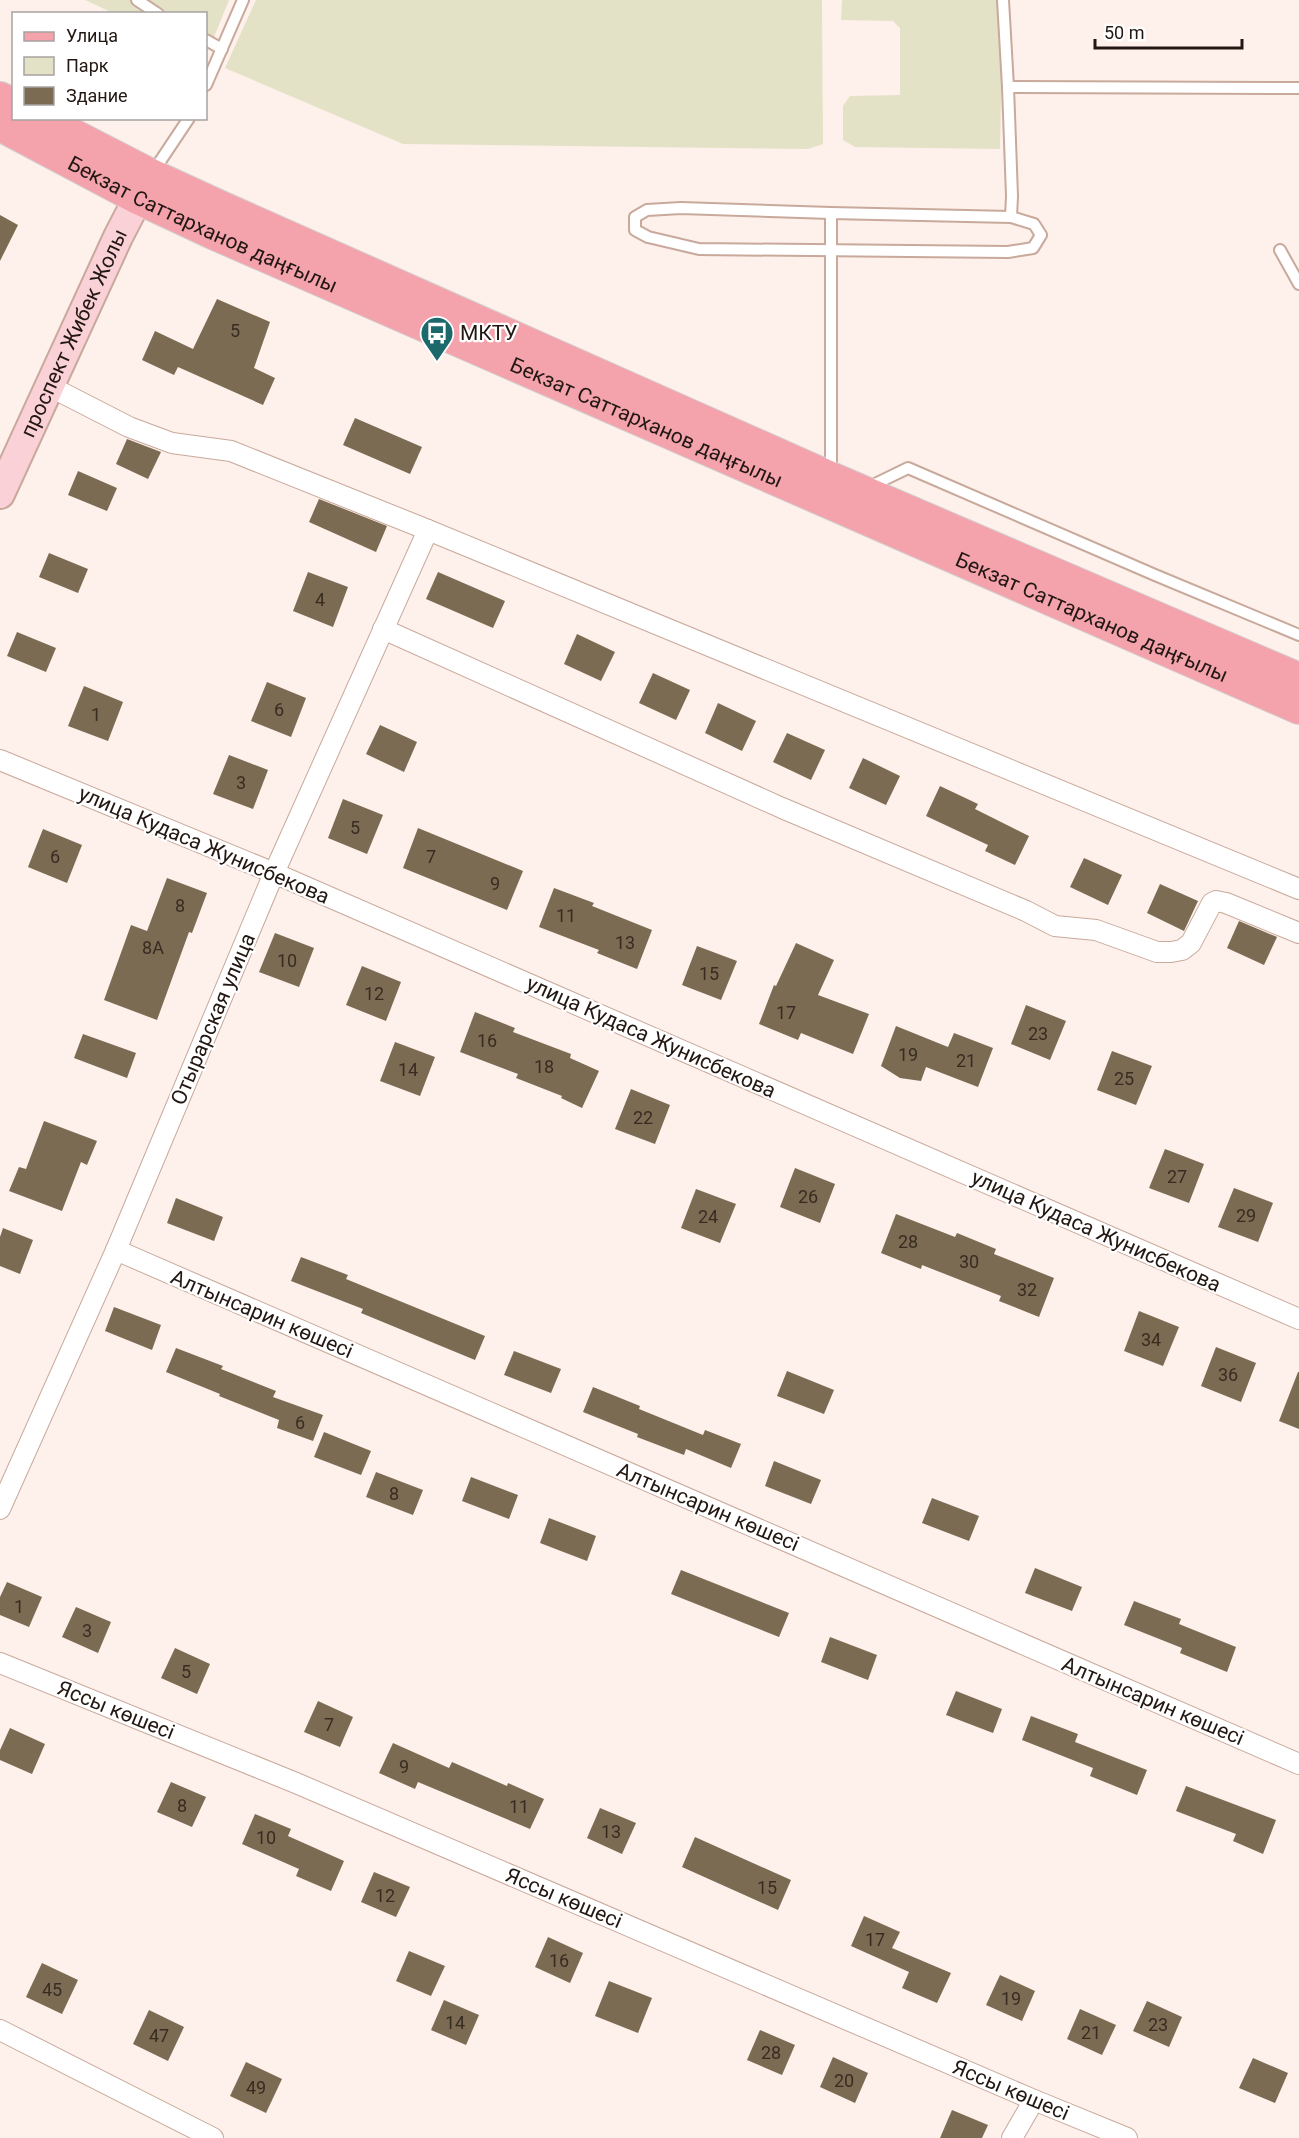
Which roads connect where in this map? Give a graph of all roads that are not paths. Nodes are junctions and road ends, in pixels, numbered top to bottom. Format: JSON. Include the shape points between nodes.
{"nodes":[{"id":1,"x":137,"y":0,"type":"edge"},
{"id":2,"x":243,"y":0,"type":"edge"},
{"id":3,"x":1003,"y":0,"type":"edge"},
{"id":4,"x":155,"y":12,"type":"edge"},
{"id":5,"x":207,"y":41,"type":"edge"},
{"id":6,"x":222,"y":49,"type":"junction"},
{"id":7,"x":207,"y":83,"type":"edge"},
{"id":8,"x":1008,"y":87,"type":"junction"},
{"id":9,"x":1299,"y":87,"type":"edge"},
{"id":10,"x":43,"y":120,"type":"edge"},
{"id":11,"x":188,"y":120,"type":"edge"},
{"id":12,"x":0,"y":125,"type":"edge"},
{"id":13,"x":145,"y":186,"type":"junction"},
{"id":14,"x":831,"y":213,"type":"junction"},
{"id":15,"x":1011,"y":217,"type":"junction"},
{"id":16,"x":1280,"y":250,"type":"dead end"},
{"id":17,"x":830,"y":252,"type":"junction"},
{"id":18,"x":1299,"y":284,"type":"edge"},
{"id":19,"x":49,"y":386,"type":"junction"},
{"id":20,"x":831,"y":478,"type":"junction"},
{"id":21,"x":861,"y":491,"type":"junction"},
{"id":22,"x":0,"y":494,"type":"edge"},
{"id":23,"x":428,"y":530,"type":"junction"},
{"id":24,"x":383,"y":629,"type":"junction"},
{"id":25,"x":1299,"y":634,"type":"edge"},
{"id":26,"x":1299,"y":679,"type":"edge"},
{"id":27,"x":1299,"y":708,"type":"edge"},
{"id":28,"x":0,"y":760,"type":"edge"},
{"id":29,"x":274,"y":873,"type":"junction"},
{"id":30,"x":1299,"y":889,"type":"edge"},
{"id":31,"x":1299,"y":933,"type":"edge"},
{"id":32,"x":116,"y":1250,"type":"junction"},
{"id":33,"x":1299,"y":1319,"type":"edge"},
{"id":34,"x":0,"y":1509,"type":"edge"},
{"id":35,"x":0,"y":1663,"type":"edge"},
{"id":36,"x":1299,"y":1764,"type":"edge"},
{"id":37,"x":0,"y":2030,"type":"edge"},
{"id":38,"x":1034,"y":2100,"type":"junction"},
{"id":39,"x":213,"y":2138,"type":"edge"},
{"id":40,"x":1012,"y":2138,"type":"edge"},
{"id":41,"x":1127,"y":2138,"type":"edge"}],
"edges":[{"from":1,"to":4,"type":"lane"},
{"from":2,"to":6,"type":"lane"},
{"from":3,"to":8,"type":"lane"},
{"from":5,"to":6,"type":"lane"},
{"from":6,"to":7,"type":"lane"},
{"from":8,"to":9,"type":"lane"},
{"from":8,"to":15,"type":"lane"},
{"from":10,"to":13,"type":"main road","name":"Бекзат Саттарханов даңғылы"},
{"from":11,"to":13,"type":"lane"},
{"from":12,"to":13,"type":"main road","name":"Бекзат Саттарханов даңғылы"},
{"from":13,"to":19,"type":"main road","name":"проспект Жибек Жолы"},
{"from":13,"to":20,"type":"main road","name":"Бекзат Саттарханов даңғылы"},
{"from":13,"to":27,"type":"main road","name":"Бекзат Саттарханов даңғылы","via":[[215,234]]},
{"from":14,"to":15,"type":"lane"},
{"from":14,"to":17,"type":"lane"},
{"from":14,"to":17,"type":"lane","via":[[681,208],[647,210],[635,217],[635,230],[648,237],[699,249]]},
{"from":15,"to":17,"type":"lane","via":[[1034,224],[1041,235],[1033,248],[1008,252]]},
{"from":16,"to":18,"type":"lane"},
{"from":17,"to":20,"type":"lane"},
{"from":19,"to":22,"type":"main road","name":"проспект Жибек Жолы"},
{"from":19,"to":23,"type":"street","via":[[129,427],[172,443],[231,452]]},
{"from":20,"to":21,"type":"main road","name":"Бекзат Саттарханов даңғылы"},
{"from":21,"to":25,"type":"lane","via":[[908,468]]},
{"from":21,"to":26,"type":"main road","name":"Бекзат Саттарханов даңғылы"},
{"from":23,"to":24,"type":"street","name":"Отырарская улица"},
{"from":23,"to":30,"type":"street"},
{"from":24,"to":29,"type":"street","name":"Отырарская улица"},
{"from":24,"to":31,"type":"street","via":[[1055,926],[1096,930],[1157,952],[1171,952],[1191,943],[1216,901]]},
{"from":28,"to":29,"type":"street","name":"улица Кудаса Жунисбекова"},
{"from":29,"to":32,"type":"street","name":"Отырарская улица"},
{"from":29,"to":33,"type":"street","name":"улица Кудаса Жунисбекова"},
{"from":32,"to":34,"type":"street","name":"Отырарская улица"},
{"from":32,"to":36,"type":"street","name":"Алтынсарин көшесі"},
{"from":35,"to":38,"type":"street","name":"Яссы көшесі","via":[[296,1783]]},
{"from":37,"to":39,"type":"street"},
{"from":38,"to":40,"type":"street"},
{"from":38,"to":41,"type":"street","name":"Яссы көшесі"}]}
